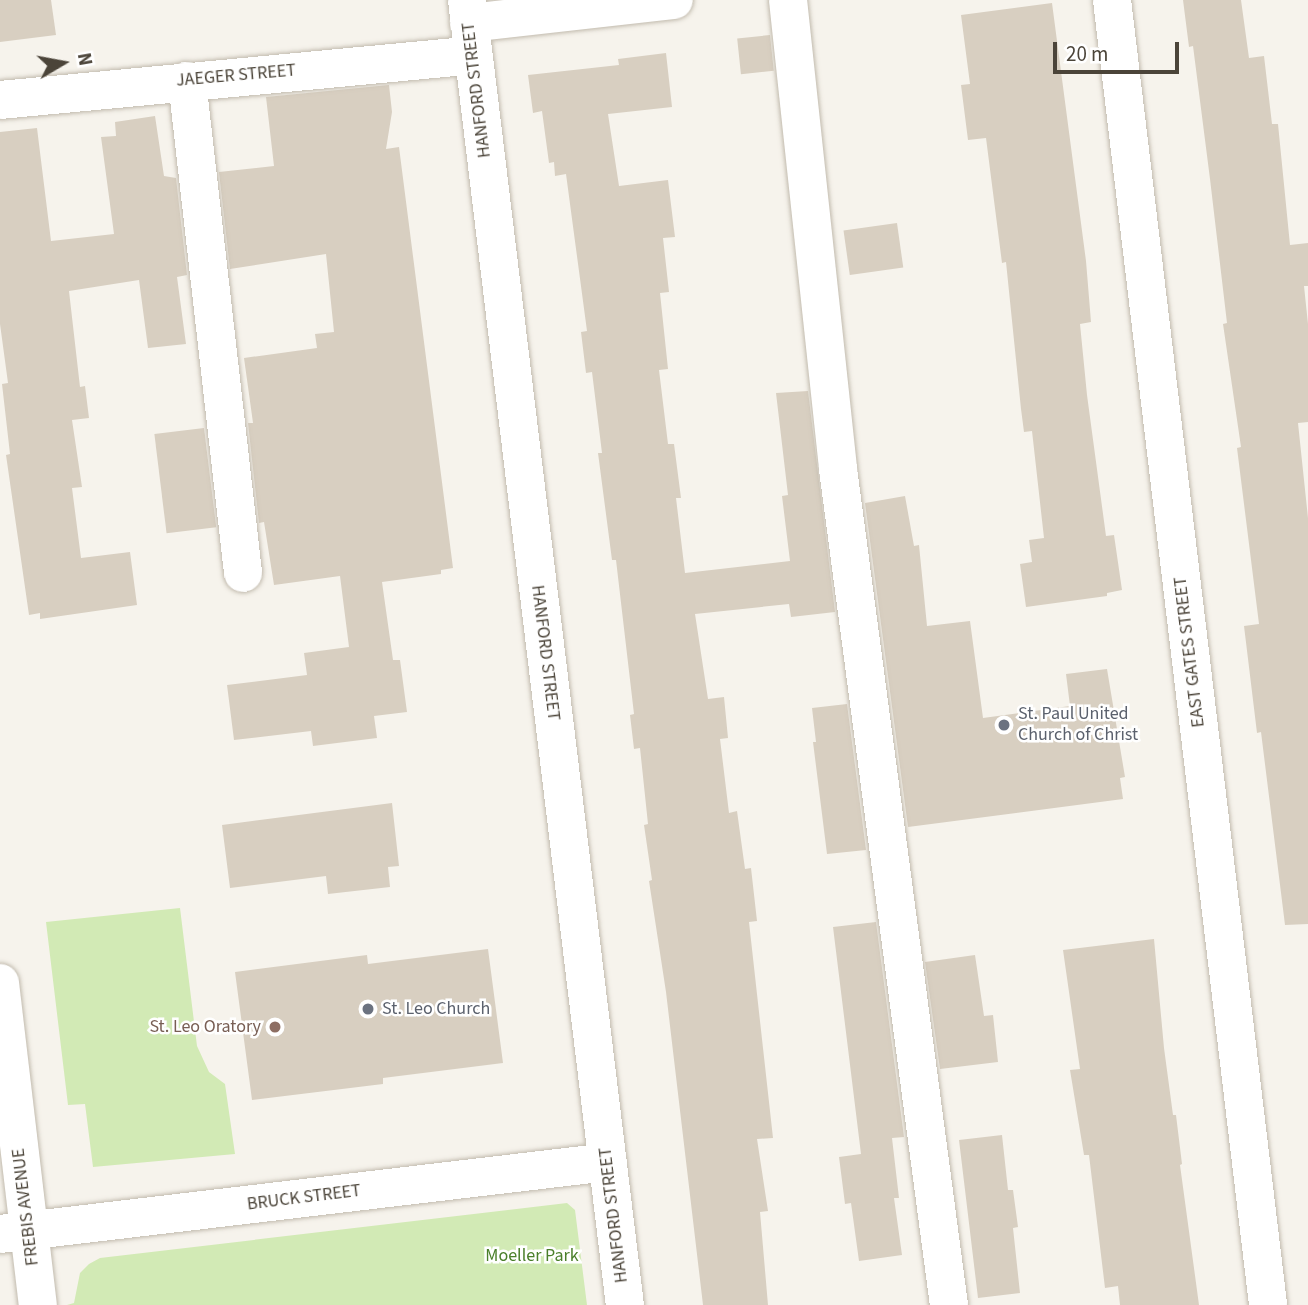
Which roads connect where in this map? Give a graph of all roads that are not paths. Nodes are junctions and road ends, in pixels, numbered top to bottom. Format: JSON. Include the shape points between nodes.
{"nodes":[{"id":1,"x":674,"y":0,"type":"edge"},
{"id":2,"x":788,"y":0,"type":"edge"},
{"id":3,"x":1112,"y":0,"type":"edge"},
{"id":4,"x":470,"y":26,"type":"edge"},
{"id":5,"x":187,"y":80,"type":"junction"},
{"id":6,"x":0,"y":100,"type":"edge"},
{"id":7,"x":243,"y":573,"type":"dead end"},
{"id":8,"x":0,"y":983,"type":"edge"},
{"id":9,"x":608,"y":1162,"type":"junction"},
{"id":10,"x":14,"y":1233,"type":"edge"},
{"id":11,"x":38,"y":1305,"type":"edge"},
{"id":12,"x":625,"y":1305,"type":"edge"},
{"id":13,"x":949,"y":1305,"type":"edge"},
{"id":14,"x":1268,"y":1305,"type":"edge"}],
"edges":[{"from":1,"to":4,"type":"street","name":"JAEGER STREET"},
{"from":2,"to":13,"type":"street","via":[[838,469]]},
{"from":3,"to":14,"type":"street","name":"EAST GATES STREET"},
{"from":4,"to":5,"type":"street","name":"JAEGER STREET"},
{"from":4,"to":9,"type":"street","name":"HANFORD STREET"},
{"from":5,"to":6,"type":"street","name":"JAEGER STREET"},
{"from":5,"to":7,"type":"street"},
{"from":8,"to":10,"type":"street","name":"FREBIS AVENUE"},
{"from":9,"to":10,"type":"street","name":"BRUCK STREET"},
{"from":9,"to":12,"type":"street","name":"HANFORD STREET"},
{"from":10,"to":11,"type":"street","name":"FREBIS AVENUE"}]}
